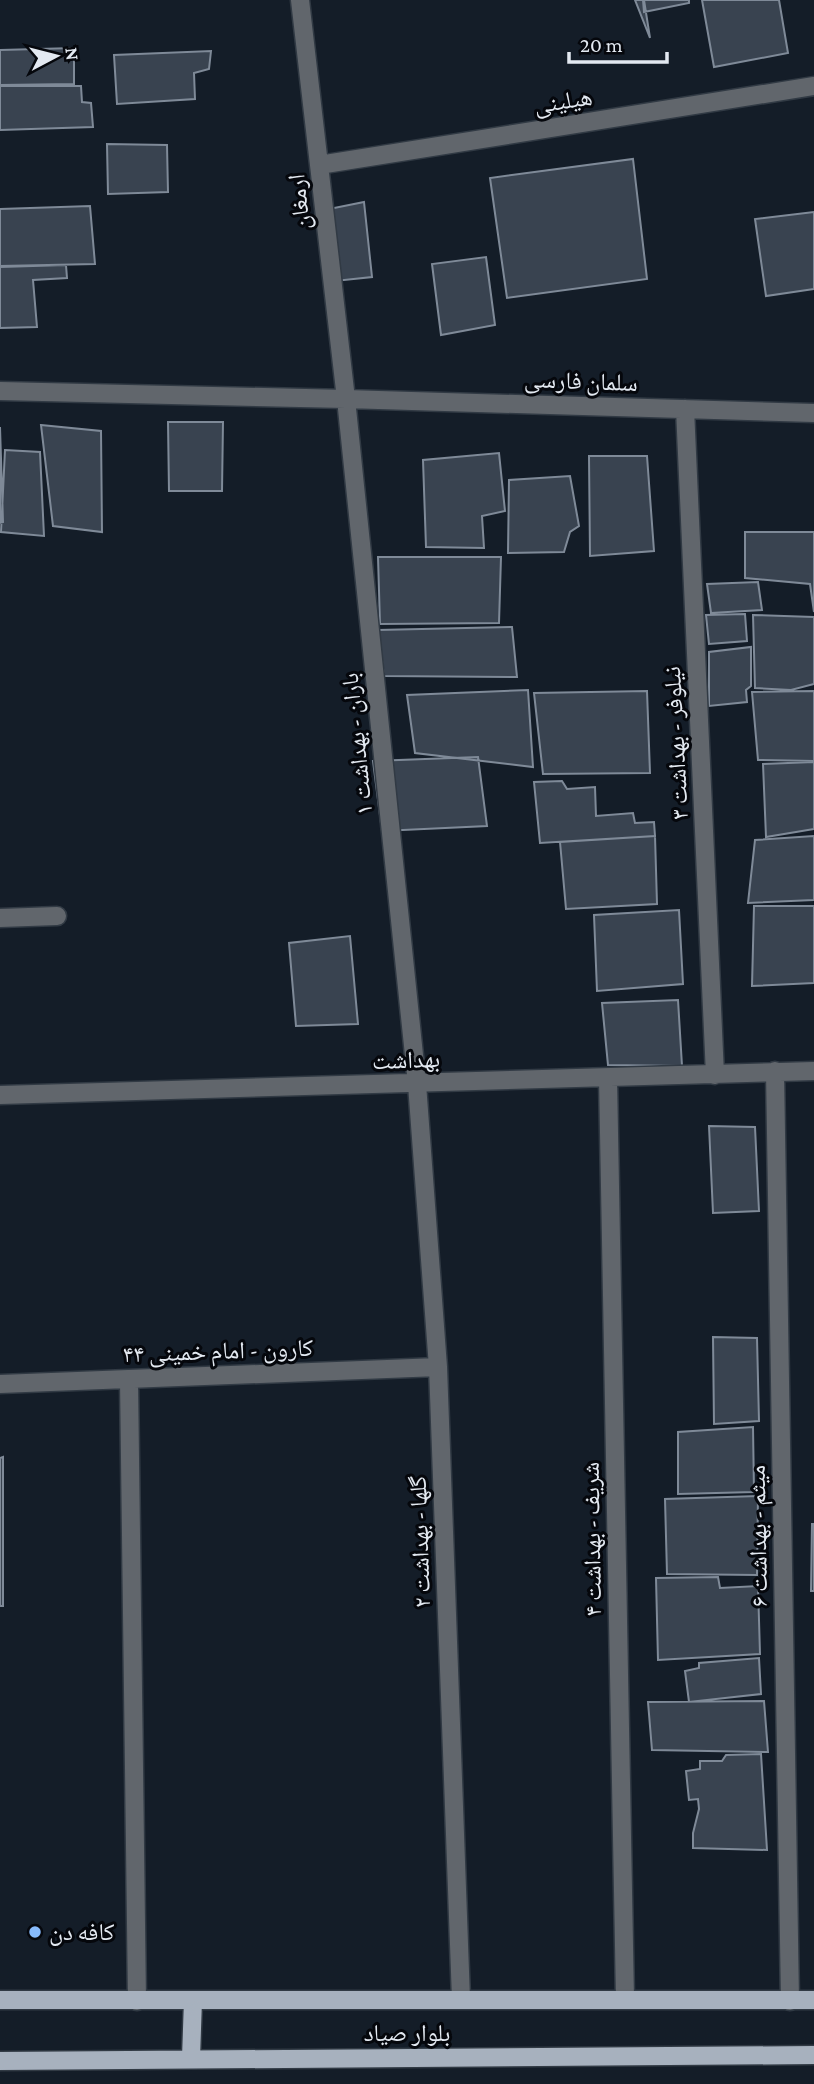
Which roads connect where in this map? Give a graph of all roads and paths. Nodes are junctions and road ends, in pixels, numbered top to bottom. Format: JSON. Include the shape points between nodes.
{"nodes":[{"id":1,"x":300,"y":0,"type":"edge"},
{"id":2,"x":814,"y":86,"type":"edge"},
{"id":3,"x":319,"y":165,"type":"junction"},
{"id":4,"x":0,"y":391,"type":"edge"},
{"id":5,"x":346,"y":399,"type":"junction"},
{"id":6,"x":685,"y":409,"type":"junction"},
{"id":7,"x":814,"y":414,"type":"edge"},
{"id":8,"x":57,"y":916,"type":"dead end"},
{"id":9,"x":0,"y":918,"type":"edge"},
{"id":10,"x":775,"y":1071,"type":"junction"},
{"id":11,"x":814,"y":1071,"type":"edge"},
{"id":12,"x":715,"y":1074,"type":"junction"},
{"id":13,"x":608,"y":1078,"type":"junction"},
{"id":14,"x":417,"y":1084,"type":"junction"},
{"id":15,"x":0,"y":1095,"type":"edge"},
{"id":16,"x":438,"y":1367,"type":"junction"},
{"id":17,"x":129,"y":1380,"type":"junction"},
{"id":18,"x":0,"y":1384,"type":"edge"},
{"id":19,"x":461,"y":1999,"type":"junction"},
{"id":20,"x":625,"y":1999,"type":"junction"},
{"id":21,"x":0,"y":2000,"type":"edge"},
{"id":22,"x":193,"y":2000,"type":"junction"},
{"id":23,"x":814,"y":2000,"type":"edge"},
{"id":24,"x":137,"y":2001,"type":"junction"},
{"id":25,"x":790,"y":2001,"type":"junction"},
{"id":26,"x":814,"y":2055,"type":"edge"},
{"id":27,"x":191,"y":2058,"type":"junction"},
{"id":28,"x":0,"y":2061,"type":"edge"}],
"edges":[{"from":1,"to":3,"type":"street","name":"ارمغان"},
{"from":2,"to":3,"type":"street","name":"هیلینی"},
{"from":3,"to":5,"type":"street","name":"ارمغان"},
{"from":4,"to":5,"type":"street","name":"سلمان فارسی"},
{"from":5,"to":6,"type":"street","name":"سلمان فارسی"},
{"from":5,"to":14,"type":"street","name":"باران - بهداشت ۱"},
{"from":6,"to":7,"type":"street","name":"سلمان فارسی"},
{"from":6,"to":12,"type":"street","name":"نیلوفر - بهداشت ۳"},
{"from":8,"to":9,"type":"street"},
{"from":10,"to":11,"type":"street","name":"بهداشت"},
{"from":10,"to":12,"type":"street","name":"بهداشت"},
{"from":10,"to":25,"type":"street","name":"میثم - بهداشت ۶"},
{"from":12,"to":13,"type":"street","name":"بهداشت"},
{"from":13,"to":14,"type":"street","name":"بهداشت"},
{"from":13,"to":20,"type":"street","name":"شریف - بهداشت ۴"},
{"from":14,"to":15,"type":"street","name":"بهداشت"},
{"from":14,"to":16,"type":"street","name":"گلها - بهداشت ۲"},
{"from":16,"to":17,"type":"street","name":"کارون - امام خمینی ۴۴"},
{"from":16,"to":19,"type":"street","name":"گلها - بهداشت ۲"},
{"from":17,"to":18,"type":"street","name":"کارون - امام خمینی ۴۴"},
{"from":17,"to":24,"type":"street"},
{"from":19,"to":20,"type":"main road","name":"بلوار صیاد"},
{"from":19,"to":22,"type":"main road","name":"بلوار صیاد"},
{"from":20,"to":25,"type":"main road","name":"بلوار صیاد"},
{"from":21,"to":24,"type":"main road","name":"بلوار صیاد"},
{"from":22,"to":24,"type":"main road","name":"بلوار صیاد"},
{"from":22,"to":27,"type":"main road"},
{"from":23,"to":25,"type":"main road","name":"بلوار صیاد"},
{"from":26,"to":27,"type":"main road","name":"بلوار صیاد"},
{"from":27,"to":28,"type":"main road","name":"بلوار صیاد"}]}
